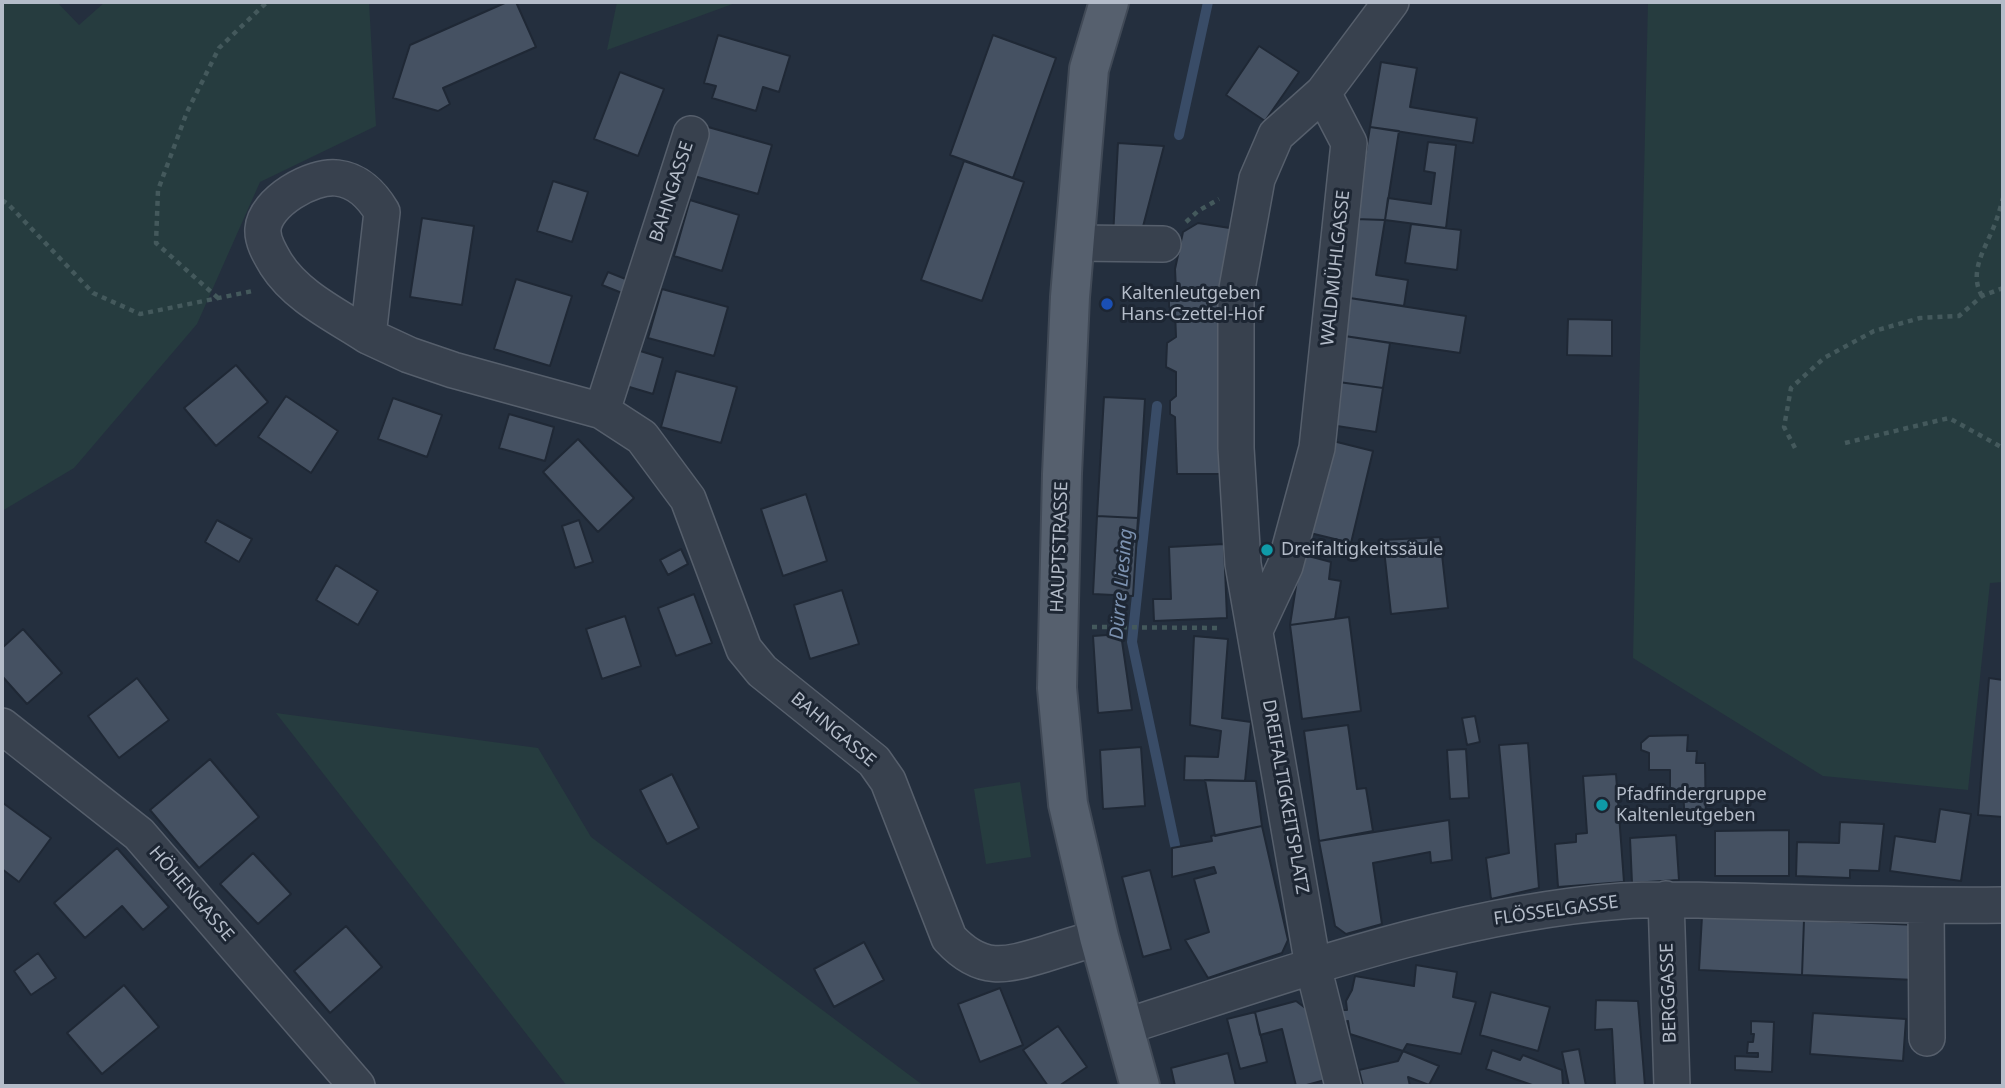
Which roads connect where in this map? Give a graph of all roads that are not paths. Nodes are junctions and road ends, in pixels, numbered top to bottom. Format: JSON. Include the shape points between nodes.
{"nodes":[{"id":1,"x":1109,"y":2,"type":"edge"},
{"id":2,"x":1391,"y":2,"type":"edge"},
{"id":3,"x":1323,"y":93,"type":"junction"},
{"id":4,"x":691,"y":134,"type":"dead end"},
{"id":5,"x":1075,"y":243,"type":"junction"},
{"id":6,"x":1163,"y":244,"type":"road end"},
{"id":7,"x":368,"y":336,"type":"junction"},
{"id":8,"x":602,"y":411,"type":"junction"},
{"id":9,"x":1256,"y":628,"type":"junction"},
{"id":10,"x":2,"y":726,"type":"edge"},
{"id":11,"x":1666,"y":899,"type":"junction"},
{"id":12,"x":2003,"y":905,"type":"edge"},
{"id":13,"x":1926,"y":906,"type":"junction"},
{"id":14,"x":1099,"y":937,"type":"junction"},
{"id":15,"x":1313,"y":966,"type":"junction"},
{"id":16,"x":1124,"y":1027,"type":"junction"},
{"id":17,"x":1927,"y":1038,"type":"dead end"},
{"id":18,"x":356,"y":1086,"type":"edge"},
{"id":19,"x":1140,"y":1086,"type":"edge"},
{"id":20,"x":1343,"y":1086,"type":"edge"},
{"id":21,"x":1672,"y":1086,"type":"edge"}],
"edges":[{"from":1,"to":5,"type":"main road","name":"HAUPTSTRASSE","via":[[1089,69]]},
{"from":2,"to":3,"type":"street"},
{"from":3,"to":9,"type":"street","name":"WALDMÜHLGASSE","via":[[1349,143],[1317,448],[1285,566]]},
{"from":3,"to":9,"type":"street","name":"DREIFALTIGKEITSPLATZ","via":[[1276,135],[1257,179],[1236,294],[1236,448],[1243,564]]},
{"from":4,"to":8,"type":"street","name":"BAHNGASSE"},
{"from":5,"to":6,"type":"street"},
{"from":5,"to":14,"type":"main road","name":"HAUPTSTRASSE","via":[[1062,474],[1057,688],[1068,804]]},
{"from":7,"to":7,"type":"street","name":"BAHNGASSE","via":[[382,212],[372,195],[336,177],[296,189],[267,217],[262,230],[266,246],[307,298]]},
{"from":7,"to":8,"type":"street","name":"BAHNGASSE","via":[[453,370]]},
{"from":8,"to":14,"type":"street","name":"BAHNGASSE","via":[[642,437],[688,499],[744,649],[762,671],[874,761],[888,781],[949,937],[957,946],[976,958],[1008,965]]},
{"from":9,"to":15,"type":"street","name":"DREIFALTIGKEITSPLATZ"},
{"from":10,"to":18,"type":"street","name":"HÖHENGASSE","via":[[139,834]]},
{"from":11,"to":13,"type":"street","name":"FLÖSSELGASSE"},
{"from":11,"to":15,"type":"street","name":"FLÖSSELGASSE","via":[[1572,906],[1486,920]]},
{"from":11,"to":21,"type":"street","name":"BERGGASSE"},
{"from":12,"to":13,"type":"street","name":"FLÖSSELGASSE"},
{"from":13,"to":17,"type":"street"},
{"from":14,"to":16,"type":"main road","name":"HAUPTSTRASSE"},
{"from":15,"to":16,"type":"street","name":"FLÖSSELGASSE"},
{"from":15,"to":20,"type":"street","name":"DREIFALTIGKEITSPLATZ"},
{"from":16,"to":19,"type":"main road","name":"HAUPTSTRASSE"}]}
